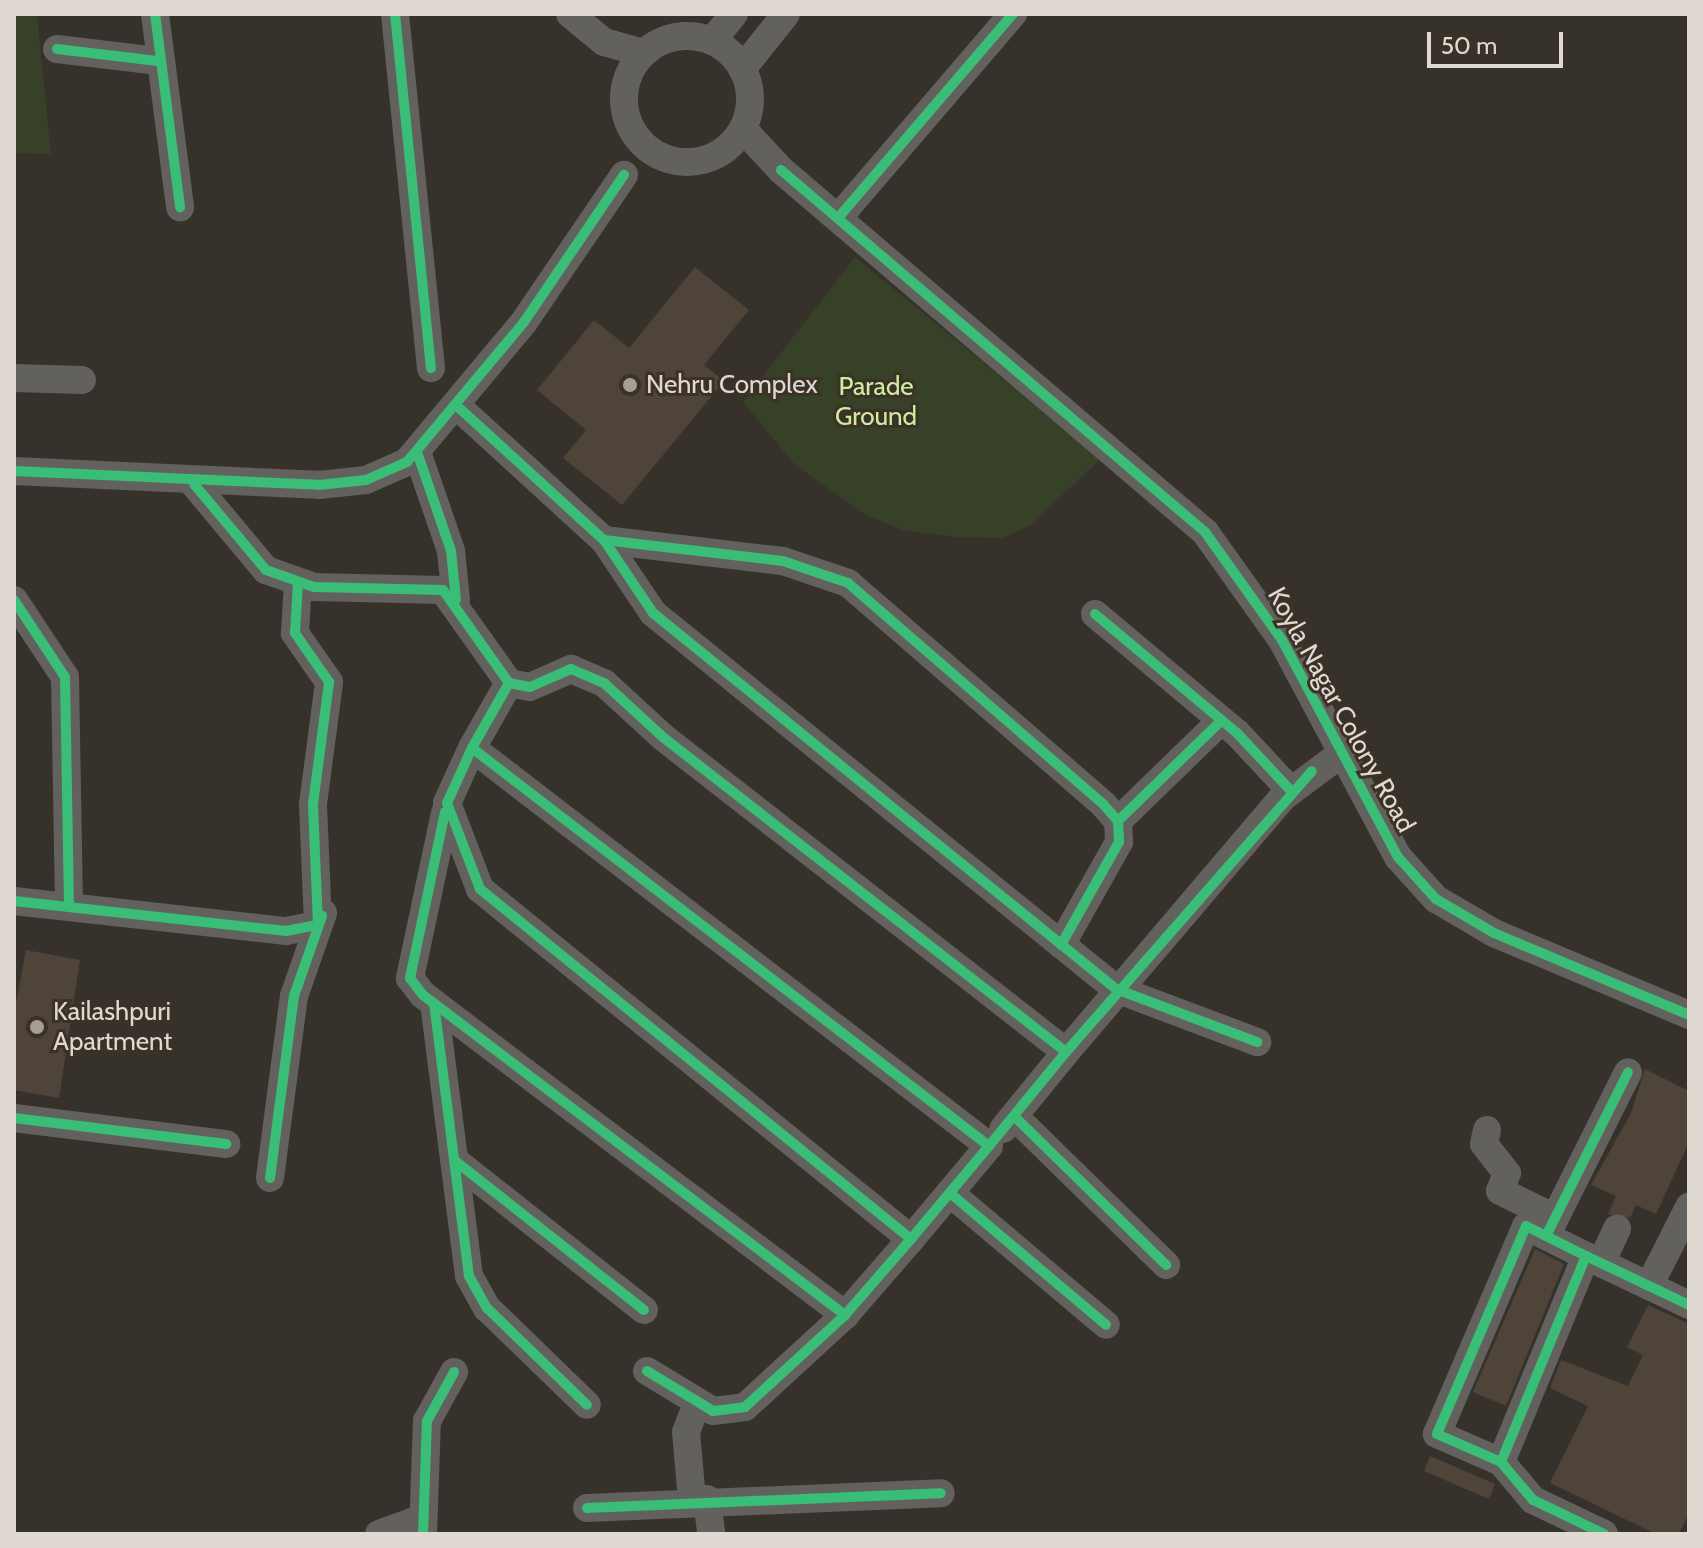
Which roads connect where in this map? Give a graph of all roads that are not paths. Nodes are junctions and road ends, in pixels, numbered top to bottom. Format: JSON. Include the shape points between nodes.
{"nodes":[{"id":1,"x":155,"y":14,"type":"edge"},
{"id":2,"x":395,"y":14,"type":"edge"},
{"id":3,"x":570,"y":14,"type":"edge"},
{"id":4,"x":734,"y":14,"type":"edge"},
{"id":5,"x":786,"y":14,"type":"edge"},
{"id":6,"x":1013,"y":14,"type":"edge"},
{"id":7,"x":712,"y":41,"type":"junction"},
{"id":8,"x":604,"y":42,"type":"junction"},
{"id":9,"x":57,"y":49,"type":"dead end"},
{"id":10,"x":644,"y":53,"type":"junction"},
{"id":11,"x":157,"y":61,"type":"junction"},
{"id":12,"x":742,"y":69,"type":"junction"},
{"id":13,"x":626,"y":84,"type":"junction"},
{"id":14,"x":743,"y":129,"type":"junction"},
{"id":15,"x":719,"y":154,"type":"junction"},
{"id":16,"x":781,"y":170,"type":"junction"},
{"id":17,"x":624,"y":175,"type":"dead end"},
{"id":18,"x":180,"y":207,"type":"dead end"},
{"id":19,"x":838,"y":218,"type":"junction"},
{"id":20,"x":431,"y":368,"type":"dead end"},
{"id":21,"x":14,"y":378,"type":"edge"},
{"id":22,"x":82,"y":380,"type":"dead end"},
{"id":23,"x":457,"y":406,"type":"junction"},
{"id":24,"x":417,"y":452,"type":"junction"},
{"id":25,"x":14,"y":471,"type":"edge"},
{"id":26,"x":194,"y":484,"type":"junction"},
{"id":27,"x":604,"y":540,"type":"junction"},
{"id":28,"x":298,"y":582,"type":"junction"},
{"id":29,"x":14,"y":600,"type":"edge"},
{"id":30,"x":456,"y":600,"type":"junction"},
{"id":31,"x":1095,"y":614,"type":"dead end"},
{"id":32,"x":509,"y":683,"type":"junction"},
{"id":33,"x":1221,"y":721,"type":"junction"},
{"id":34,"x":472,"y":748,"type":"junction"},
{"id":35,"x":1341,"y":754,"type":"junction"},
{"id":36,"x":1291,"y":791,"type":"junction"},
{"id":37,"x":447,"y":803,"type":"junction"},
{"id":38,"x":1118,"y":821,"type":"junction"},
{"id":39,"x":438,"y":873,"type":"junction"},
{"id":40,"x":480,"y":889,"type":"junction"},
{"id":41,"x":14,"y":901,"type":"edge"},
{"id":42,"x":69,"y":905,"type":"junction"},
{"id":43,"x":323,"y":912,"type":"junction"},
{"id":44,"x":1061,"y":945,"type":"junction"},
{"id":45,"x":1116,"y":989,"type":"junction"},
{"id":46,"x":434,"y":1003,"type":"junction"},
{"id":47,"x":1689,"y":1015,"type":"edge"},
{"id":48,"x":1257,"y":1042,"type":"dead end"},
{"id":49,"x":1066,"y":1052,"type":"junction"},
{"id":50,"x":1628,"y":1072,"type":"dead end"},
{"id":51,"x":1014,"y":1116,"type":"junction"},
{"id":52,"x":14,"y":1118,"type":"edge"},
{"id":53,"x":1487,"y":1130,"type":"dead end"},
{"id":54,"x":226,"y":1144,"type":"dead end"},
{"id":55,"x":989,"y":1146,"type":"junction"},
{"id":56,"x":454,"y":1160,"type":"junction"},
{"id":57,"x":270,"y":1178,"type":"dead end"},
{"id":58,"x":950,"y":1193,"type":"junction"},
{"id":59,"x":1689,"y":1207,"type":"edge"},
{"id":60,"x":1551,"y":1227,"type":"junction"},
{"id":61,"x":1617,"y":1228,"type":"dead end"},
{"id":62,"x":911,"y":1239,"type":"junction"},
{"id":63,"x":1593,"y":1260,"type":"junction"},
{"id":64,"x":1166,"y":1265,"type":"dead end"},
{"id":65,"x":1649,"y":1286,"type":"junction"},
{"id":66,"x":1689,"y":1305,"type":"edge"},
{"id":67,"x":644,"y":1310,"type":"dead end"},
{"id":68,"x":845,"y":1315,"type":"junction"},
{"id":69,"x":1106,"y":1325,"type":"dead end"},
{"id":70,"x":647,"y":1371,"type":"dead end"},
{"id":71,"x":454,"y":1372,"type":"dead end"},
{"id":72,"x":697,"y":1404,"type":"junction"},
{"id":73,"x":587,"y":1405,"type":"dead end"},
{"id":74,"x":1501,"y":1462,"type":"junction"},
{"id":75,"x":941,"y":1493,"type":"dead end"},
{"id":76,"x":700,"y":1499,"type":"junction"},
{"id":77,"x":587,"y":1508,"type":"dead end"},
{"id":78,"x":423,"y":1526,"type":"edge"},
{"id":79,"x":379,"y":1534,"type":"edge"},
{"id":80,"x":711,"y":1534,"type":"edge"},
{"id":81,"x":1604,"y":1534,"type":"edge"}],
"edges":[{"from":1,"to":11,"type":"street"},
{"from":2,"to":20,"type":"street"},
{"from":3,"to":8,"type":"street"},
{"from":4,"to":7,"type":"street"},
{"from":5,"to":12,"type":"street"},
{"from":6,"to":19,"type":"street"},
{"from":7,"to":10,"type":"street","via":[[677,37]]},
{"from":7,"to":12,"type":"street"},
{"from":8,"to":10,"type":"street"},
{"from":8,"to":13,"type":"street"},
{"from":9,"to":11,"type":"street"},
{"from":10,"to":13,"type":"street"},
{"from":11,"to":18,"type":"street"},
{"from":12,"to":14,"type":"street","via":[[750,109]]},
{"from":13,"to":15,"type":"street","via":[[627,119],[644,146],[685,162]]},
{"from":14,"to":15,"type":"street"},
{"from":14,"to":16,"type":"street","name":"Koyla Nagar Colony Road"},
{"from":15,"to":16,"type":"street"},
{"from":16,"to":19,"type":"street","name":"Koyla Nagar Colony Road"},
{"from":17,"to":23,"type":"street"},
{"from":19,"to":35,"type":"street","name":"Koyla Nagar Colony Road","via":[[1205,532],[1282,640]]},
{"from":21,"to":22,"type":"street"},
{"from":23,"to":24,"type":"street"},
{"from":23,"to":27,"type":"street"},
{"from":24,"to":26,"type":"street","via":[[366,480]]},
{"from":24,"to":30,"type":"street","via":[[451,551]]},
{"from":25,"to":26,"type":"street"},
{"from":26,"to":28,"type":"street","via":[[248,556]]},
{"from":27,"to":38,"type":"street","via":[[783,561],[848,583]]},
{"from":27,"to":44,"type":"street","via":[[653,613]]},
{"from":28,"to":30,"type":"street","via":[[430,586]]},
{"from":28,"to":43,"type":"street","via":[[295,633],[329,682],[313,804]]},
{"from":29,"to":42,"type":"street","via":[[65,677]]},
{"from":30,"to":32,"type":"street","via":[[487,659]]},
{"from":31,"to":33,"type":"street"},
{"from":32,"to":34,"type":"street"},
{"from":32,"to":49,"type":"street","via":[[530,687],[571,669],[604,683],[664,738]]},
{"from":33,"to":36,"type":"street"},
{"from":33,"to":38,"type":"street"},
{"from":34,"to":37,"type":"street"},
{"from":34,"to":55,"type":"street"},
{"from":35,"to":36,"type":"street"},
{"from":35,"to":47,"type":"street","name":"Koyla Nagar Colony Road","via":[[1398,857],[1436,899],[1494,933]]},
{"from":36,"to":45,"type":"street"},
{"from":37,"to":39,"type":"street"},
{"from":37,"to":40,"type":"street"},
{"from":38,"to":44,"type":"street","via":[[1111,865]]},
{"from":39,"to":40,"type":"street"},
{"from":39,"to":46,"type":"street","via":[[410,978]]},
{"from":40,"to":62,"type":"street"},
{"from":41,"to":42,"type":"street"},
{"from":42,"to":43,"type":"street","via":[[286,931],[307,931]]},
{"from":43,"to":57,"type":"street","via":[[294,996]]},
{"from":44,"to":45,"type":"street"},
{"from":45,"to":48,"type":"street"},
{"from":45,"to":49,"type":"street"},
{"from":46,"to":56,"type":"street"},
{"from":46,"to":68,"type":"street"},
{"from":49,"to":51,"type":"street"},
{"from":50,"to":60,"type":"street"},
{"from":51,"to":55,"type":"street"},
{"from":51,"to":64,"type":"street"},
{"from":52,"to":54,"type":"street"},
{"from":53,"to":60,"type":"street","via":[[1484,1144],[1507,1173],[1500,1191]]},
{"from":55,"to":58,"type":"street"},
{"from":56,"to":67,"type":"street"},
{"from":56,"to":73,"type":"street","via":[[475,1293]]},
{"from":58,"to":62,"type":"street"},
{"from":58,"to":69,"type":"street"},
{"from":59,"to":65,"type":"street"},
{"from":60,"to":63,"type":"street"},
{"from":60,"to":74,"type":"street","via":[[1526,1226],[1437,1434]]},
{"from":61,"to":63,"type":"street"},
{"from":62,"to":68,"type":"street"},
{"from":63,"to":65,"type":"street"},
{"from":63,"to":74,"type":"street"},
{"from":65,"to":66,"type":"street"},
{"from":68,"to":72,"type":"street","via":[[745,1407],[713,1411]]},
{"from":70,"to":72,"type":"street"},
{"from":71,"to":78,"type":"street","via":[[427,1421]]},
{"from":72,"to":76,"type":"street","via":[[686,1432]]},
{"from":74,"to":81,"type":"street","via":[[1533,1500]]},
{"from":75,"to":76,"type":"street"},
{"from":76,"to":77,"type":"street"},
{"from":76,"to":80,"type":"street"},
{"from":78,"to":79,"type":"street"}]}
